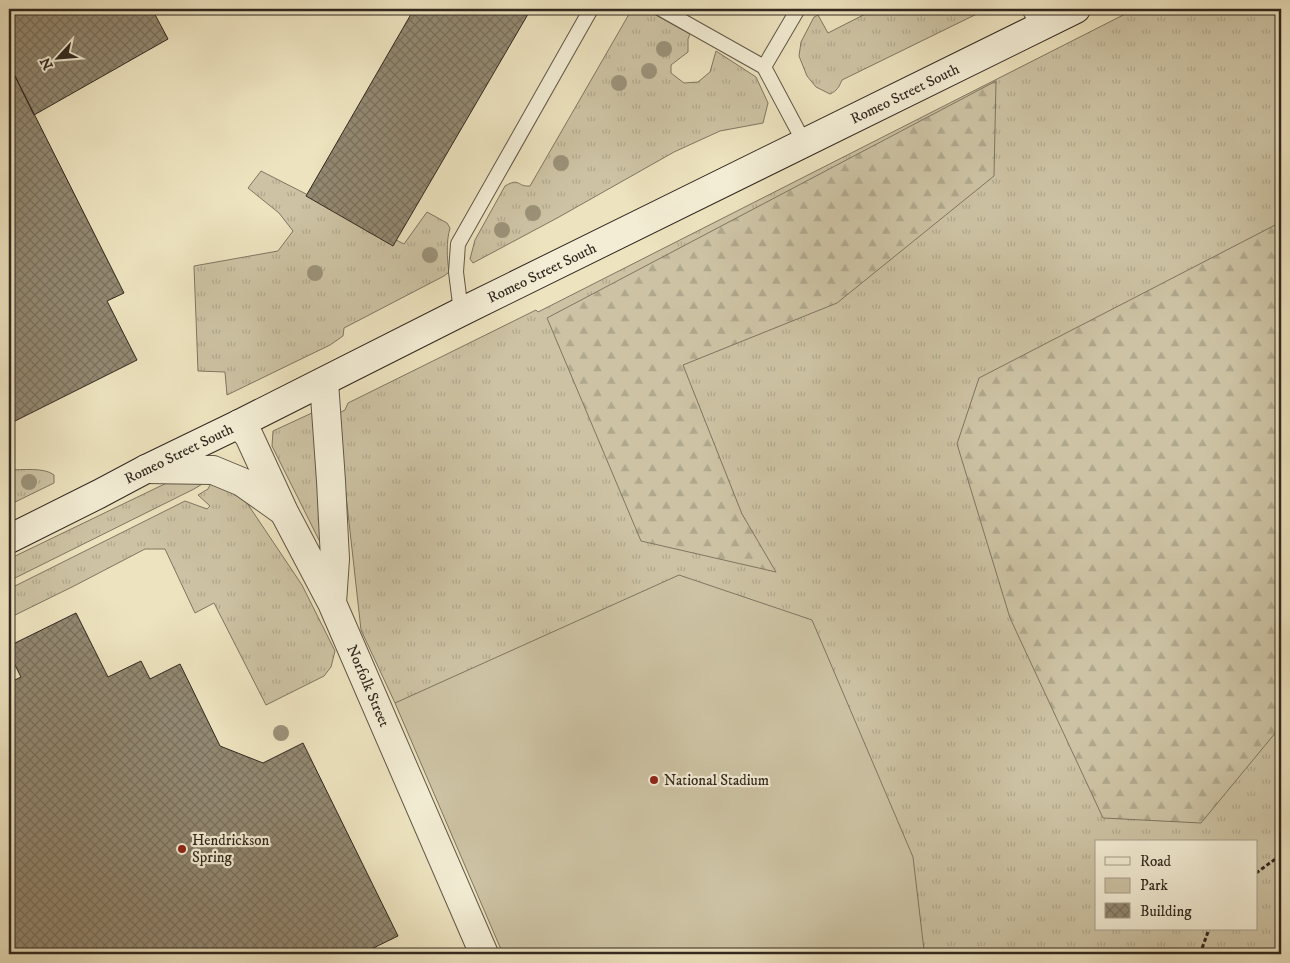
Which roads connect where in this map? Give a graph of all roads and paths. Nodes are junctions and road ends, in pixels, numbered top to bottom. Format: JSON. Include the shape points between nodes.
{"nodes":[{"id":1,"x":592,"y":9,"type":"edge"},
{"id":2,"x":662,"y":9,"type":"edge"},
{"id":3,"x":798,"y":9,"type":"edge"},
{"id":4,"x":1076,"y":9,"type":"edge"},
{"id":5,"x":1034,"y":18,"type":"edge"},
{"id":6,"x":764,"y":67,"type":"junction"},
{"id":7,"x":805,"y":144,"type":"junction"},
{"id":8,"x":462,"y":312,"type":"junction"},
{"id":9,"x":324,"y":382,"type":"junction"},
{"id":10,"x":239,"y":424,"type":"junction"},
{"id":11,"x":146,"y":469,"type":"junction"},
{"id":12,"x":284,"y":512,"type":"junction"},
{"id":13,"x":9,"y":539,"type":"edge"},
{"id":14,"x":332,"y":603,"type":"junction"},
{"id":15,"x":1281,"y":855,"type":"edge"},
{"id":16,"x":1258,"y":872,"type":"edge"},
{"id":17,"x":1209,"y":930,"type":"edge"},
{"id":18,"x":484,"y":954,"type":"edge"},
{"id":19,"x":1200,"y":954,"type":"edge"}],
"edges":[{"from":1,"to":8,"type":"lane","via":[[458,244],[456,272]]},
{"from":2,"to":6,"type":"lane"},
{"from":3,"to":6,"type":"lane"},
{"from":4,"to":5,"type":"main road","name":"Romeo Street South"},
{"from":5,"to":7,"type":"main road","name":"Romeo Street South"},
{"from":6,"to":7,"type":"lane"},
{"from":7,"to":8,"type":"main road","name":"Romeo Street South"},
{"from":8,"to":9,"type":"main road","name":"Romeo Street South"},
{"from":9,"to":10,"type":"main road","name":"Romeo Street South"},
{"from":9,"to":14,"type":"main road","via":[[335,559]]},
{"from":10,"to":11,"type":"main road","name":"Romeo Street South"},
{"from":10,"to":12,"type":"main road","name":"Norfolk Street","via":[[249,436]]},
{"from":11,"to":12,"type":"main road","via":[[213,470],[242,482]]},
{"from":11,"to":13,"type":"main road","name":"Romeo Street South"},
{"from":12,"to":14,"type":"main road","name":"Norfolk Street"},
{"from":14,"to":18,"type":"main road","name":"Norfolk Street"},
{"from":15,"to":16,"type":"path"},
{"from":17,"to":19,"type":"path"}]}
